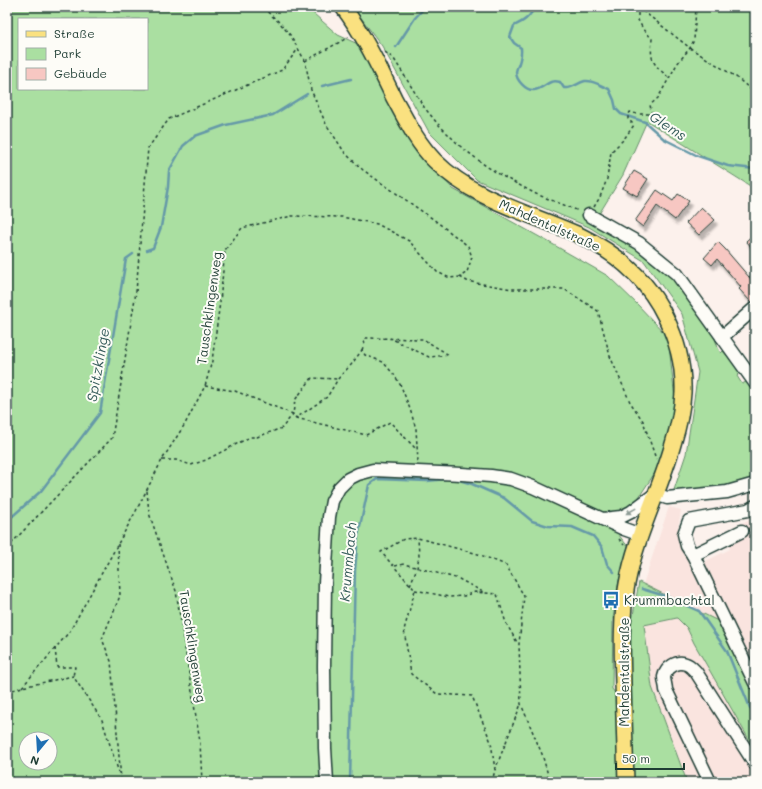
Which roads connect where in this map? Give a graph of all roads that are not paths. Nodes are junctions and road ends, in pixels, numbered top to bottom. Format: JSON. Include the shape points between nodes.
{"nodes":[{"id":1,"x":343,"y":7,"type":"edge"},
{"id":2,"x":589,"y":215,"type":"road end"},
{"id":3,"x":755,"y":308,"type":"edge"},
{"id":4,"x":722,"y":337,"type":"junction"},
{"id":5,"x":755,"y":383,"type":"edge"},
{"id":6,"x":755,"y":484,"type":"edge"},
{"id":7,"x":656,"y":494,"type":"junction"},
{"id":8,"x":755,"y":506,"type":"edge"},
{"id":9,"x":603,"y":519,"type":"junction"},
{"id":10,"x":742,"y":531,"type":"dead end"},
{"id":11,"x":641,"y":535,"type":"junction"},
{"id":12,"x":693,"y":555,"type":"junction"},
{"id":13,"x":755,"y":683,"type":"edge"},
{"id":14,"x":755,"y":764,"type":"edge"},
{"id":15,"x":327,"y":782,"type":"edge"},
{"id":16,"x":626,"y":782,"type":"edge"},
{"id":17,"x":710,"y":782,"type":"edge"}],
"edges":[{"from":1,"to":7,"type":"main road","name":"Mahdentalstraße","via":[[350,17],[356,36],[412,132],[444,169],[489,199],[596,244],[637,275],[659,303],[676,343],[682,371],[683,396],[675,437]]},
{"from":2,"to":4,"type":"street","via":[[639,243],[678,274]]},
{"from":3,"to":4,"type":"street"},
{"from":4,"to":5,"type":"street"},
{"from":6,"to":7,"type":"street","via":[[719,493],[667,498]]},
{"from":7,"to":9,"type":"street","one_way":true,"via":[[621,517]]},
{"from":7,"to":11,"type":"main road","name":"Mahdentalstraße"},
{"from":8,"to":12,"type":"street","via":[[748,510],[688,522],[684,534]]},
{"from":9,"to":11,"type":"street"},
{"from":9,"to":15,"type":"street","via":[[534,487],[492,476],[373,470],[348,479],[332,501],[329,517],[324,666]]},
{"from":10,"to":12,"type":"street"},
{"from":11,"to":16,"type":"main road","name":"Mahdentalstraße","via":[[627,583],[624,616]]},
{"from":12,"to":13,"type":"street"},
{"from":14,"to":17,"type":"street","via":[[696,672],[687,664],[674,664],[664,677],[666,690]]}]}
